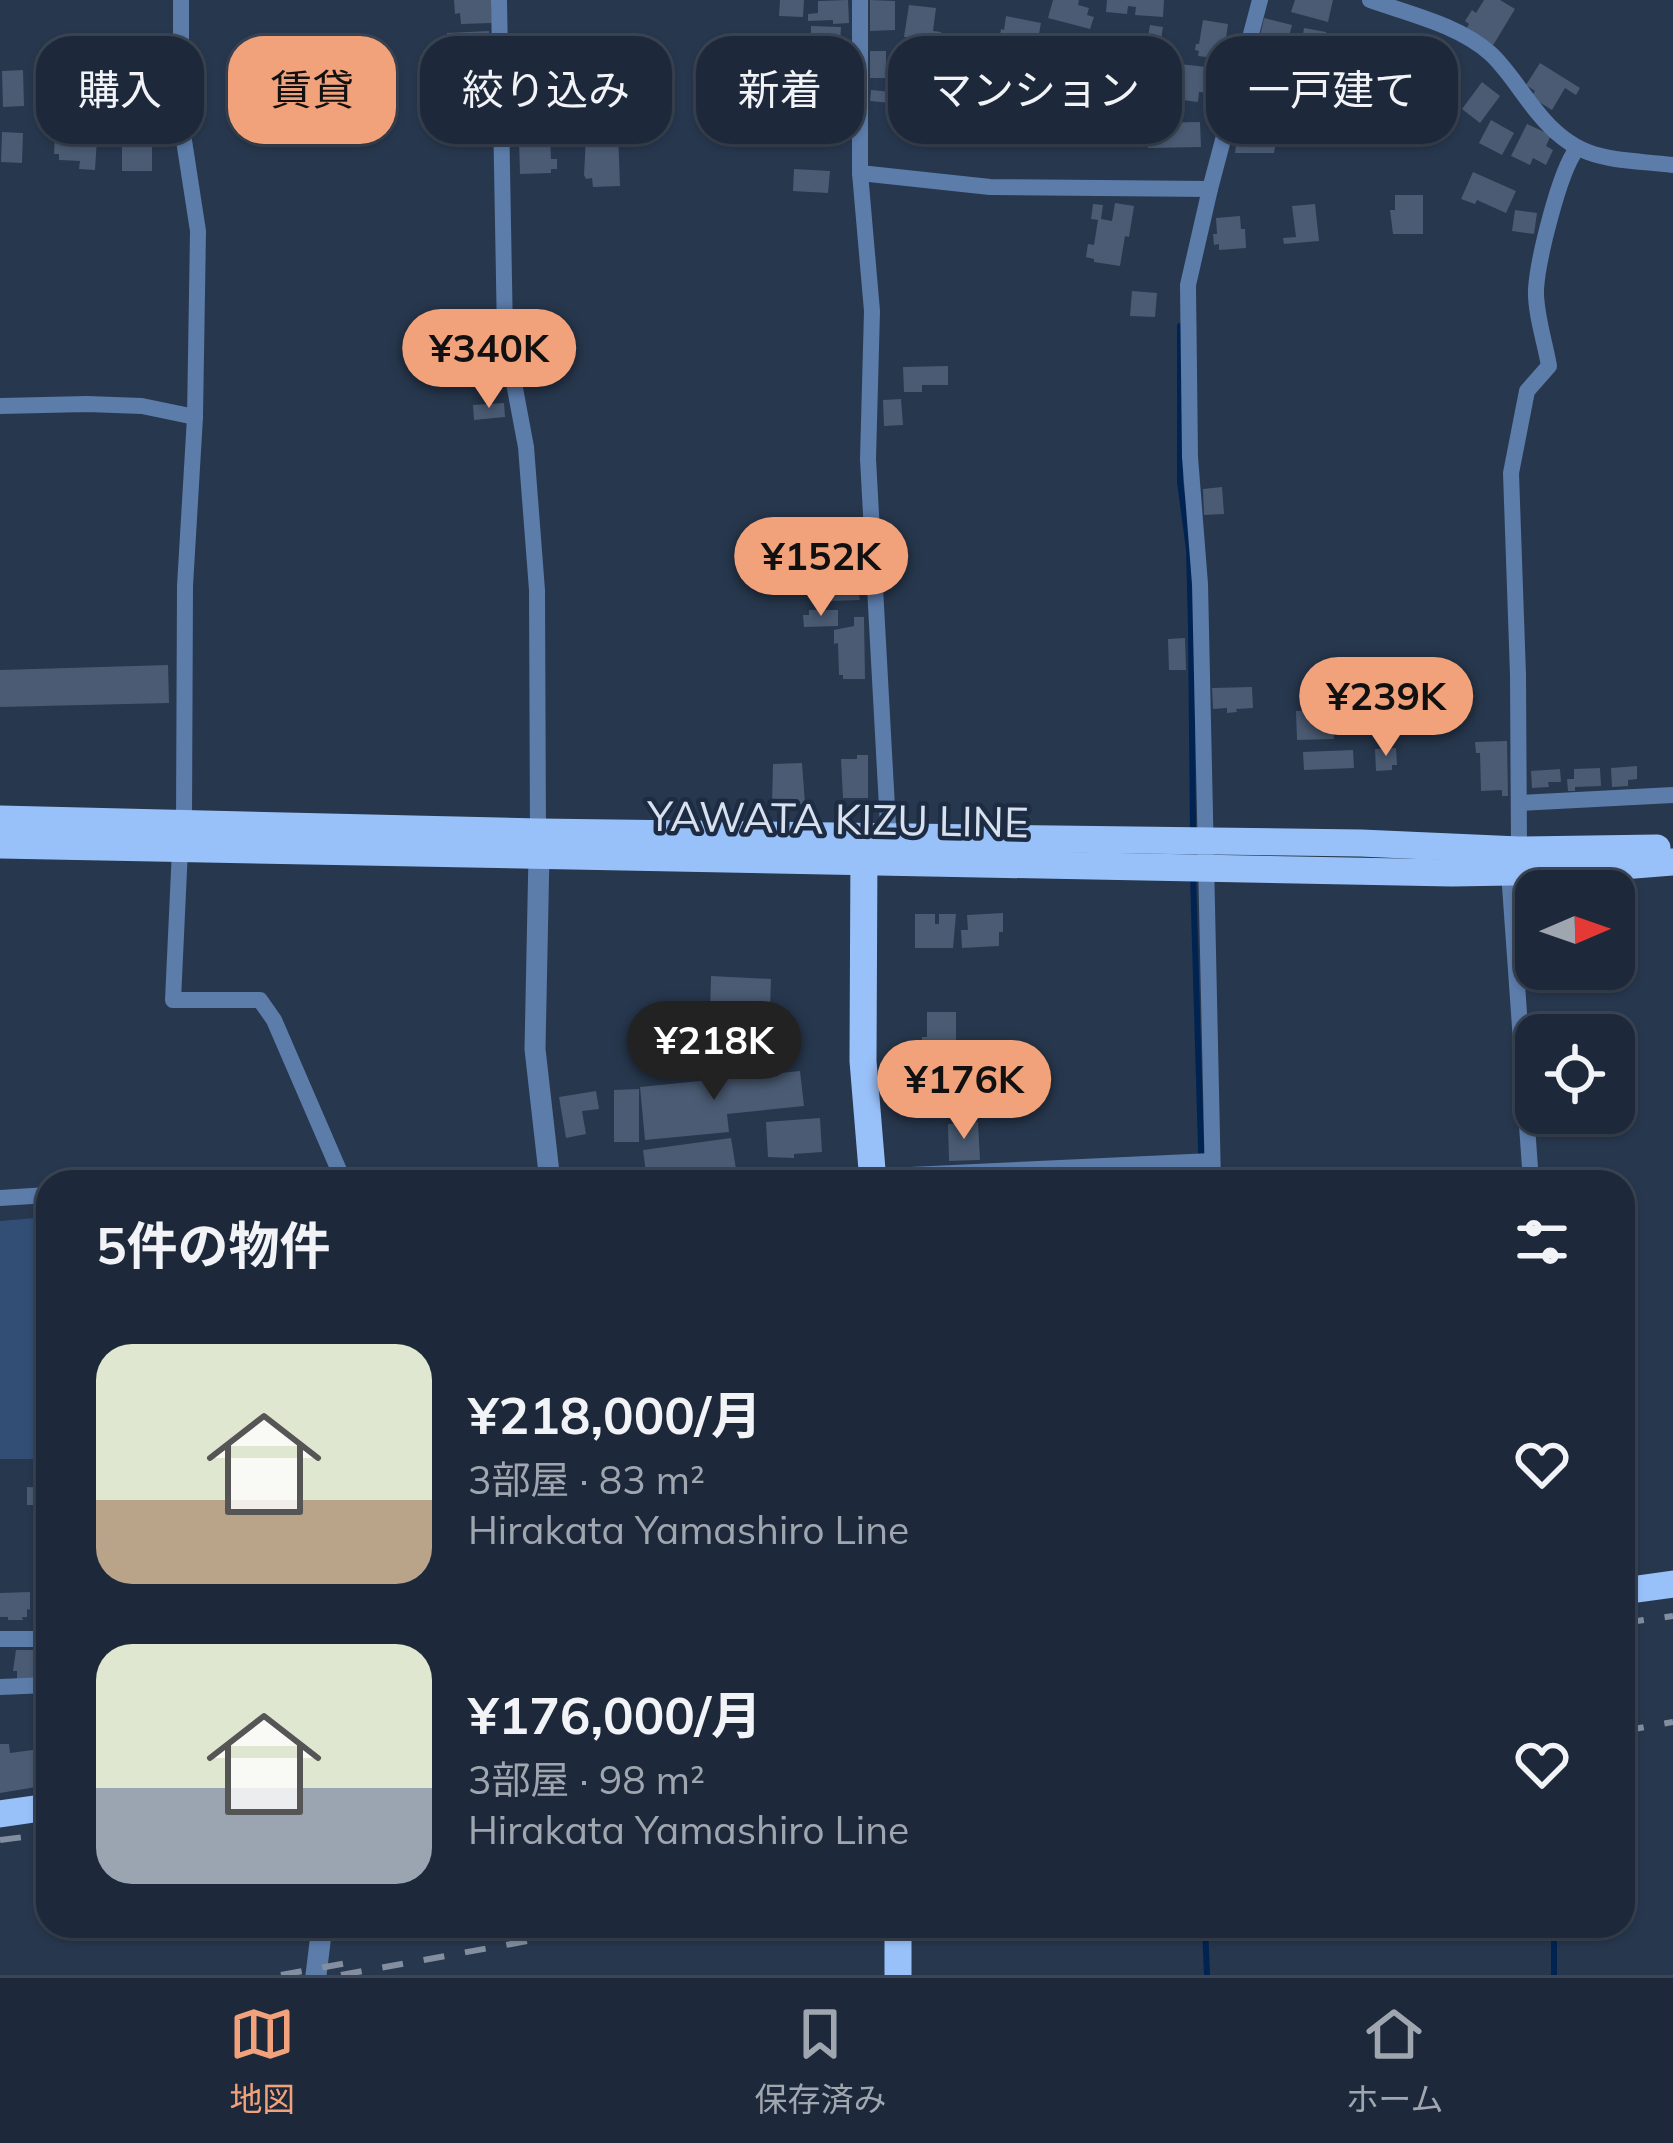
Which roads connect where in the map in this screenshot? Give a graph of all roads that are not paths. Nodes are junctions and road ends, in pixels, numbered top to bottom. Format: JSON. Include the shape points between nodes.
{"nodes":[{"id":1,"x":181,"y":0,"type":"edge"},
{"id":2,"x":499,"y":0,"type":"edge"},
{"id":3,"x":860,"y":0,"type":"edge"},
{"id":4,"x":1260,"y":0,"type":"edge"},
{"id":5,"x":1370,"y":0,"type":"edge"},
{"id":6,"x":1576,"y":150,"type":"junction"},
{"id":7,"x":1673,"y":165,"type":"edge"},
{"id":8,"x":860,"y":173,"type":"junction"},
{"id":9,"x":1210,"y":189,"type":"junction"},
{"id":10,"x":0,"y":406,"type":"edge"},
{"id":11,"x":194,"y":417,"type":"junction"},
{"id":12,"x":1673,"y":795,"type":"edge"},
{"id":13,"x":1519,"y":802,"type":"junction"},
{"id":14,"x":0,"y":819,"type":"edge"},
{"id":15,"x":182,"y":835,"type":"junction"},
{"id":16,"x":538,"y":843,"type":"junction"},
{"id":17,"x":0,"y":845,"type":"edge"},
{"id":18,"x":1673,"y":847,"type":"edge"},
{"id":19,"x":876,"y":849,"type":"junction"},
{"id":20,"x":1207,"y":855,"type":"junction"},
{"id":21,"x":1514,"y":861,"type":"junction"},
{"id":22,"x":1673,"y":862,"type":"edge"},
{"id":23,"x":863,"y":1061,"type":"junction"},
{"id":24,"x":1213,"y":1161,"type":"junction"},
{"id":25,"x":339,"y":1170,"type":"edge"},
{"id":26,"x":549,"y":1170,"type":"edge"},
{"id":27,"x":858,"y":1170,"type":"edge"},
{"id":28,"x":882,"y":1170,"type":"edge"},
{"id":29,"x":1057,"y":1170,"type":"edge"},
{"id":30,"x":1213,"y":1170,"type":"edge"},
{"id":31,"x":1530,"y":1170,"type":"edge"},
{"id":32,"x":36,"y":1196,"type":"edge"},
{"id":33,"x":0,"y":1198,"type":"edge"},
{"id":34,"x":1673,"y":1584,"type":"edge"},
{"id":35,"x":1635,"y":1589,"type":"edge"},
{"id":36,"x":0,"y":1639,"type":"edge"},
{"id":37,"x":36,"y":1639,"type":"edge"},
{"id":38,"x":36,"y":1686,"type":"edge"},
{"id":39,"x":0,"y":1687,"type":"edge"},
{"id":40,"x":36,"y":1809,"type":"edge"},
{"id":41,"x":0,"y":1814,"type":"edge"},
{"id":42,"x":321,"y":1938,"type":"edge"},
{"id":43,"x":898,"y":1938,"type":"edge"},
{"id":44,"x":316,"y":1975,"type":"edge"},
{"id":45,"x":898,"y":1975,"type":"edge"}],
"edges":[{"from":1,"to":11,"type":"street","via":[[182,121],[199,231]]},
{"from":2,"to":16,"type":"street","via":[[505,335],[526,447],[537,590]]},
{"from":3,"to":8,"type":"street"},
{"from":4,"to":9,"type":"street"},
{"from":5,"to":6,"type":"street","via":[[1489,52]]},
{"from":6,"to":7,"type":"street"},
{"from":6,"to":13,"type":"street","via":[[1553,206],[1536,291],[1549,366],[1527,391],[1511,473]]},
{"from":8,"to":9,"type":"street","via":[[990,187]]},
{"from":8,"to":19,"type":"street","via":[[872,311]]},
{"from":9,"to":20,"type":"street","via":[[1188,285]]},
{"from":10,"to":11,"type":"street","via":[[142,406]]},
{"from":11,"to":15,"type":"street"},
{"from":12,"to":13,"type":"street"},
{"from":13,"to":21,"type":"street"},
{"from":14,"to":15,"type":"main road","name":"YAWATA KIZU LINE"},
{"from":15,"to":16,"type":"main road","name":"YAWATA KIZU LINE"},
{"from":15,"to":17,"type":"main road","name":"YAWATA KIZU LINE"},
{"from":15,"to":25,"type":"street","via":[[173,1000],[260,1000]]},
{"from":16,"to":19,"type":"main road","name":"YAWATA KIZU LINE"},
{"from":16,"to":26,"type":"street","via":[[535,1049]]},
{"from":18,"to":21,"type":"main road","name":"YAWATA KIZU LINE"},
{"from":19,"to":20,"type":"main road","name":"YAWATA KIZU LINE"},
{"from":19,"to":23,"type":"main road"},
{"from":20,"to":21,"type":"main road","name":"YAWATA KIZU LINE"},
{"from":20,"to":24,"type":"street"},
{"from":21,"to":22,"type":"main road","name":"YAWATA KIZU LINE","via":[[1611,868]]},
{"from":21,"to":31,"type":"street"},
{"from":23,"to":27,"type":"main road"},
{"from":23,"to":28,"type":"main road"},
{"from":24,"to":29,"type":"street"},
{"from":24,"to":30,"type":"street"},
{"from":32,"to":33,"type":"street"},
{"from":34,"to":35,"type":"main road"},
{"from":36,"to":37,"type":"street"},
{"from":38,"to":39,"type":"street"},
{"from":40,"to":41,"type":"main road"},
{"from":42,"to":44,"type":"street"},
{"from":43,"to":45,"type":"main road"}]}
